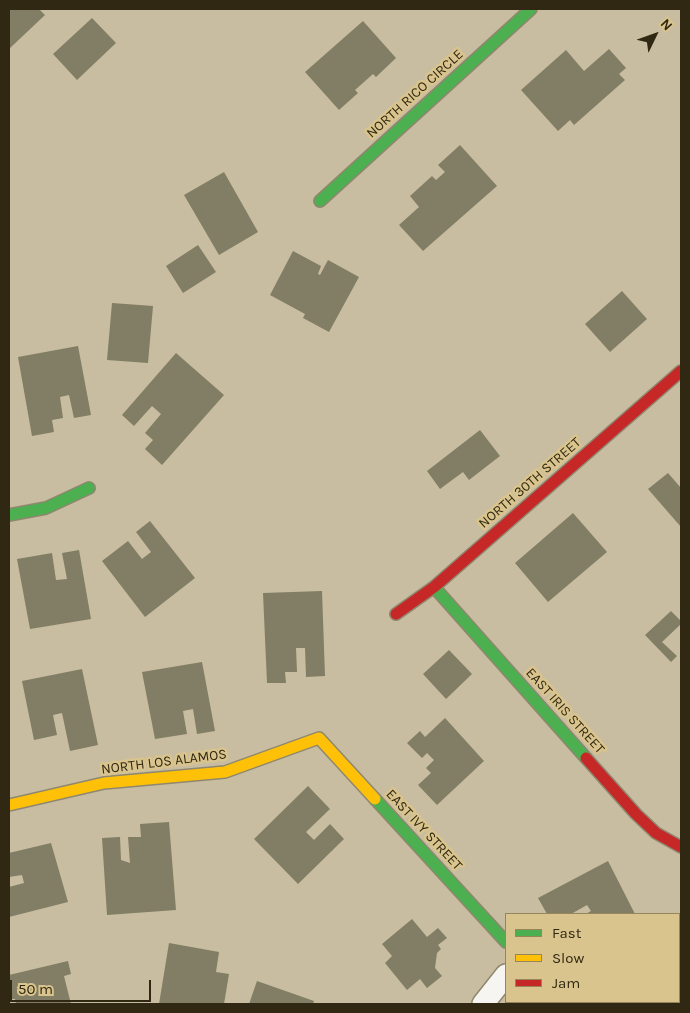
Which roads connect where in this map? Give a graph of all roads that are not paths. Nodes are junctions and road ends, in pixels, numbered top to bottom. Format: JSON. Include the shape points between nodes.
{"nodes":[{"id":1,"x":531,"y":9,"type":"edge"},
{"id":2,"x":320,"y":201,"type":"dead end"},
{"id":3,"x":681,"y":371,"type":"edge"},
{"id":4,"x":89,"y":488,"type":"dead end"},
{"id":5,"x":9,"y":515,"type":"edge"},
{"id":6,"x":434,"y":587,"type":"junction"},
{"id":7,"x":396,"y":614,"type":"dead end"},
{"id":8,"x":319,"y":738,"type":"joint"},
{"id":9,"x":9,"y":805,"type":"edge"},
{"id":10,"x":681,"y":847,"type":"edge"},
{"id":11,"x":505,"y":941,"type":"edge"},
{"id":12,"x":505,"y":976,"type":"edge"},
{"id":13,"x":483,"y":1004,"type":"edge"}],
"edges":[{"from":1,"to":2,"type":"street","name":"NORTH RICO CIRCLE"},
{"from":3,"to":6,"type":"street","name":"NORTH 30TH STREET"},
{"from":4,"to":5,"type":"street","via":[[46,508]]},
{"from":6,"to":7,"type":"street","name":"NORTH 30TH STREET"},
{"from":6,"to":10,"type":"street","name":"EAST IRIS STREET","via":[[636,814],[656,833]]},
{"from":8,"to":9,"type":"street","name":"NORTH LOS ALAMOS","via":[[225,772],[104,783]]},
{"from":8,"to":11,"type":"street","name":"EAST IVY STREET"},
{"from":12,"to":13,"type":"street"}]}
